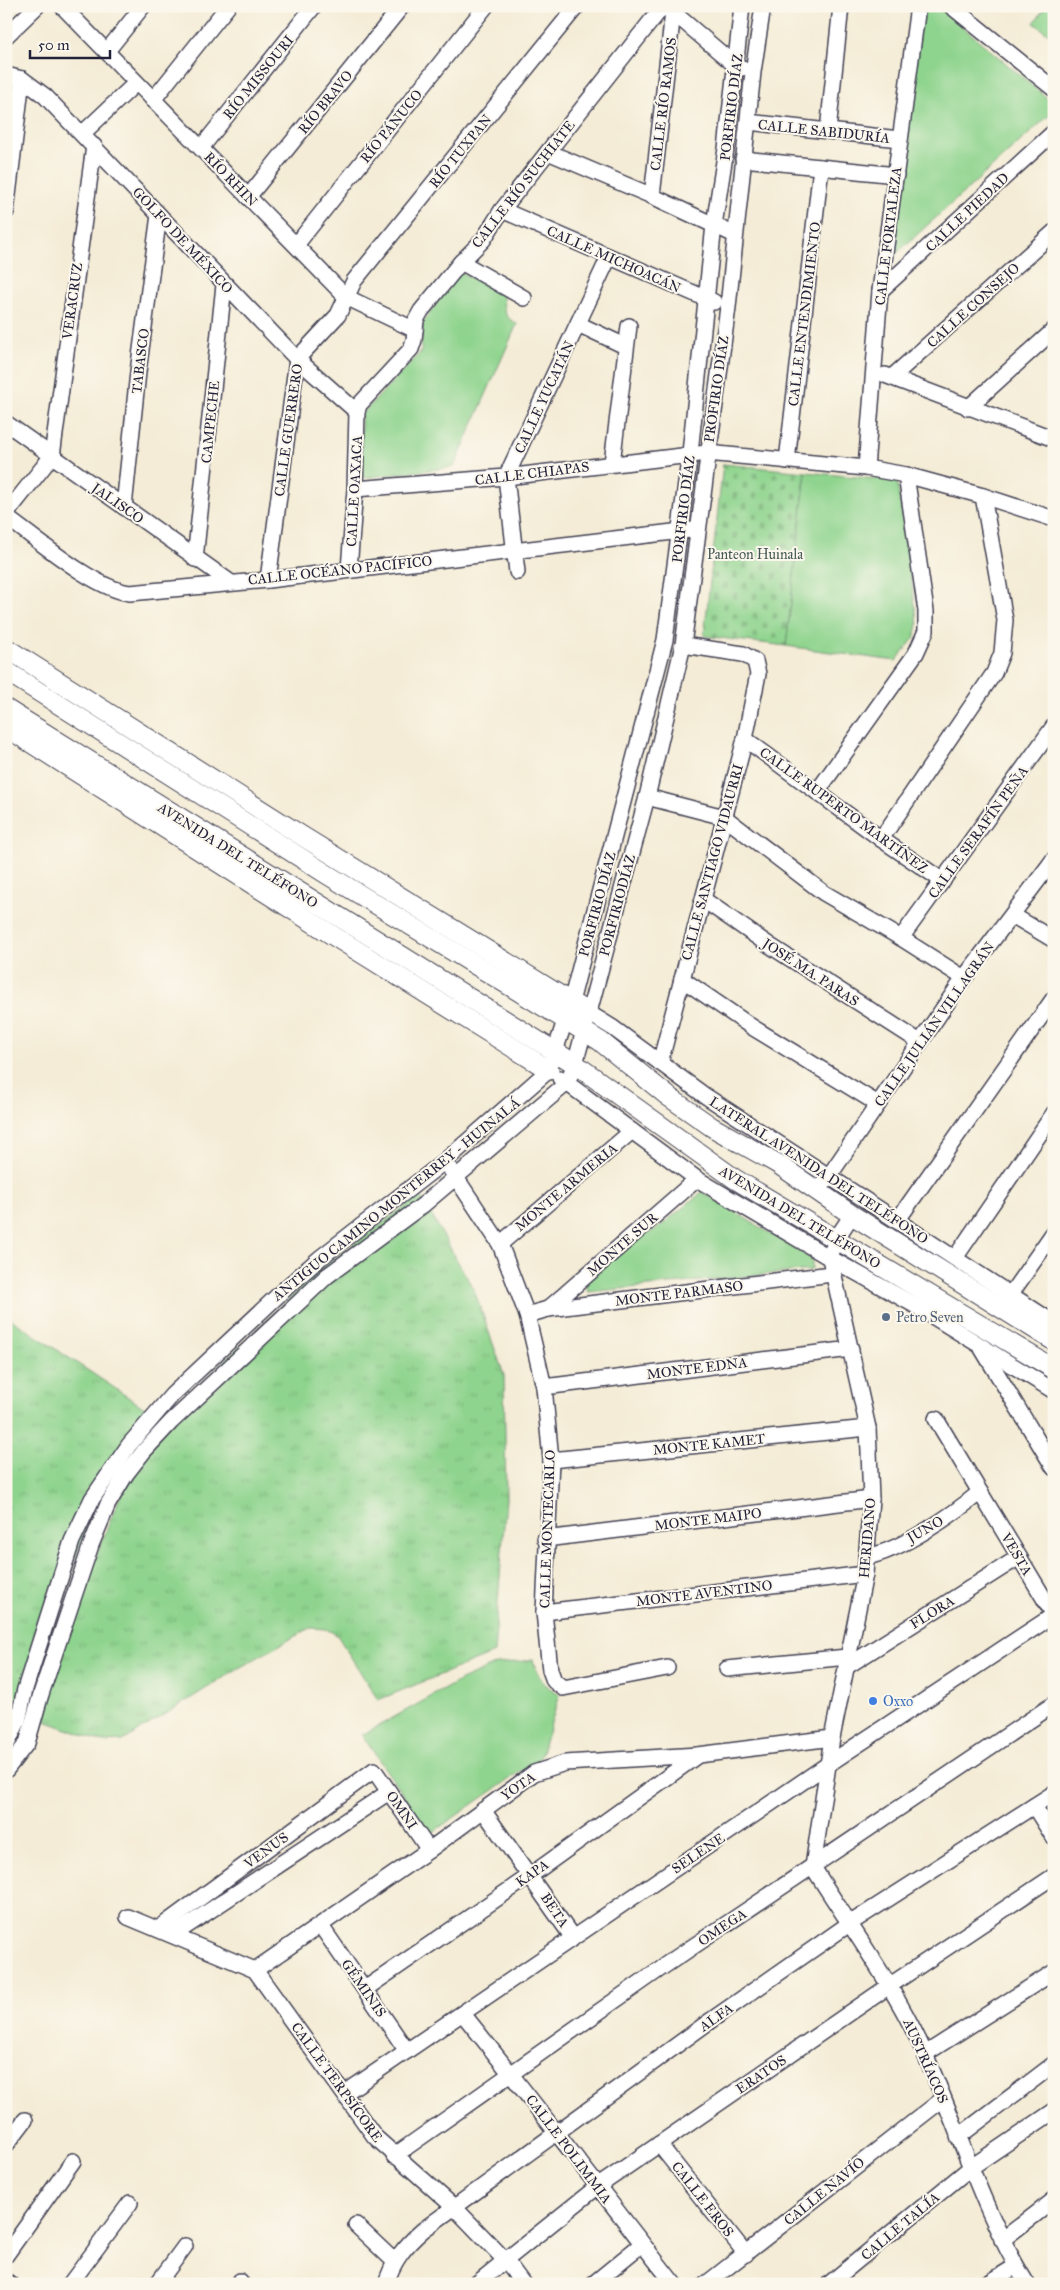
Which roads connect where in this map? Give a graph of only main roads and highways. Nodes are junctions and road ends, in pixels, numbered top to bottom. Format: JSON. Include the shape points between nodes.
{"nodes":[{"id":1,"x":6,"y":648,"type":"edge"},
{"id":2,"x":6,"y":671,"type":"edge"},
{"id":3,"x":6,"y":709,"type":"edge"},
{"id":4,"x":6,"y":727,"type":"edge"},
{"id":5,"x":302,"y":836,"type":"junction"},
{"id":6,"x":292,"y":853,"type":"junction"},
{"id":7,"x":348,"y":923,"type":"junction"},
{"id":8,"x":337,"y":938,"type":"junction"},
{"id":9,"x":568,"y":1011,"type":"junction"},
{"id":10,"x":549,"y":1070,"type":"road end"},
{"id":11,"x":1054,"y":1341,"type":"edge"},
{"id":12,"x":1054,"y":1369,"type":"edge"}],
"edges":[{"from":1,"to":5,"type":"main road"},
{"from":2,"to":6,"type":"main road"},
{"from":3,"to":7,"type":"main road","name":"AVENIDA DEL TELÉFONO"},
{"from":4,"to":8,"type":"main road"},
{"from":5,"to":6,"type":"main road"},
{"from":5,"to":9,"type":"main road"},
{"from":6,"to":9,"type":"main road"},
{"from":7,"to":8,"type":"main road"},
{"from":7,"to":12,"type":"main road","name":"AVENIDA DEL TELÉFONO","via":[[575,1064],[719,1168]]},
{"from":8,"to":10,"type":"main road"},
{"from":9,"to":11,"type":"main road","name":"AVENIDA DEL TELÉFONO","via":[[585,1021],[620,1056],[690,1113],[778,1164],[852,1215],[1032,1318]]}]}
